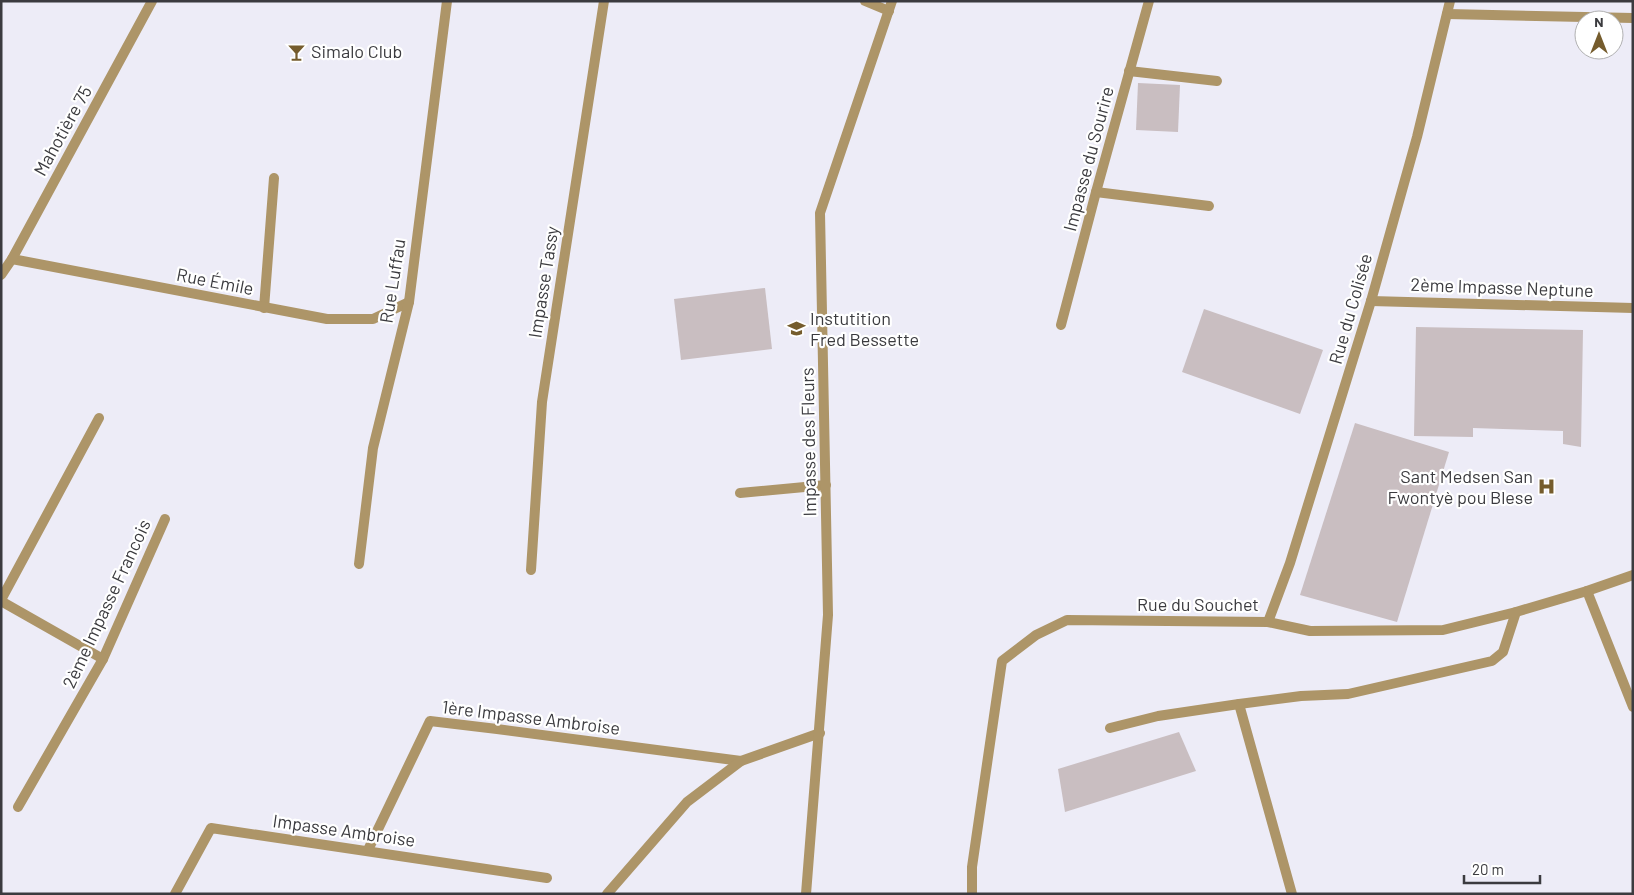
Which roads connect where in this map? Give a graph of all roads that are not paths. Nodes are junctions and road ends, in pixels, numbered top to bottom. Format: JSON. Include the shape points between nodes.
{"nodes":[{"id":1,"x":152,"y":1,"type":"edge"},
{"id":2,"x":447,"y":1,"type":"edge"},
{"id":3,"x":604,"y":1,"type":"edge"},
{"id":4,"x":865,"y":1,"type":"edge"},
{"id":5,"x":1149,"y":1,"type":"edge"},
{"id":6,"x":1450,"y":1,"type":"edge"},
{"id":7,"x":891,"y":6,"type":"edge"},
{"id":8,"x":1447,"y":14,"type":"junction"},
{"id":9,"x":1633,"y":18,"type":"edge"},
{"id":10,"x":1130,"y":71,"type":"junction"},
{"id":11,"x":1217,"y":81,"type":"dead end"},
{"id":12,"x":274,"y":178,"type":"dead end"},
{"id":13,"x":1096,"y":192,"type":"junction"},
{"id":14,"x":1208,"y":206,"type":"dead end"},
{"id":15,"x":12,"y":259,"type":"junction"},
{"id":16,"x":1,"y":275,"type":"edge"},
{"id":17,"x":1371,"y":301,"type":"junction"},
{"id":18,"x":409,"y":302,"type":"junction"},
{"id":19,"x":264,"y":308,"type":"junction"},
{"id":20,"x":1633,"y":308,"type":"edge"},
{"id":21,"x":1061,"y":325,"type":"dead end"},
{"id":22,"x":98,"y":418,"type":"dead end"},
{"id":23,"x":826,"y":485,"type":"junction"},
{"id":24,"x":740,"y":493,"type":"dead end"},
{"id":25,"x":165,"y":519,"type":"dead end"},
{"id":26,"x":359,"y":564,"type":"dead end"},
{"id":27,"x":530,"y":570,"type":"dead end"},
{"id":28,"x":1633,"y":575,"type":"edge"},
{"id":29,"x":1587,"y":591,"type":"junction"},
{"id":30,"x":1,"y":601,"type":"edge"},
{"id":31,"x":1516,"y":612,"type":"junction"},
{"id":32,"x":1268,"y":622,"type":"junction"},
{"id":33,"x":103,"y":659,"type":"junction"},
{"id":34,"x":1239,"y":704,"type":"junction"},
{"id":35,"x":1633,"y":707,"type":"edge"},
{"id":36,"x":1110,"y":728,"type":"dead end"},
{"id":37,"x":820,"y":733,"type":"junction"},
{"id":38,"x":741,"y":761,"type":"junction"},
{"id":39,"x":18,"y":807,"type":"dead end"},
{"id":40,"x":368,"y":850,"type":"junction"},
{"id":41,"x":547,"y":878,"type":"dead end"},
{"id":42,"x":175,"y":894,"type":"edge"},
{"id":43,"x":607,"y":894,"type":"edge"},
{"id":44,"x":806,"y":894,"type":"edge"},
{"id":45,"x":972,"y":894,"type":"edge"},
{"id":46,"x":1292,"y":894,"type":"edge"}],
"edges":[{"from":1,"to":15,"type":"street","name":"Mahotière 75"},
{"from":2,"to":18,"type":"street","name":"Rue Luffau"},
{"from":3,"to":27,"type":"street","name":"Impasse Tassy","via":[[542,402]]},
{"from":4,"to":7,"type":"street"},
{"from":5,"to":10,"type":"street","name":"Impasse du Sourire"},
{"from":6,"to":8,"type":"street","name":"Rue du Colisée"},
{"from":7,"to":23,"type":"street","name":"Impasse des Fleurs","via":[[820,213]]},
{"from":8,"to":9,"type":"street"},
{"from":8,"to":17,"type":"street","name":"Rue du Colisée"},
{"from":10,"to":11,"type":"street"},
{"from":10,"to":13,"type":"street","name":"Impasse du Sourire"},
{"from":12,"to":19,"type":"street"},
{"from":13,"to":14,"type":"street"},
{"from":13,"to":21,"type":"street","name":"Impasse du Sourire"},
{"from":15,"to":16,"type":"street","name":"Mahotière 75"},
{"from":15,"to":19,"type":"street","name":"Rue Émile"},
{"from":17,"to":20,"type":"street","name":"2ème Impasse Neptune"},
{"from":17,"to":32,"type":"street","name":"Rue du Colisée","via":[[1290,563]]},
{"from":18,"to":19,"type":"street","name":"Rue Émile","via":[[373,319],[327,320]]},
{"from":18,"to":26,"type":"street","name":"Rue Luffau","via":[[373,448]]},
{"from":22,"to":30,"type":"street"},
{"from":23,"to":24,"type":"street"},
{"from":23,"to":37,"type":"street","name":"Impasse des Fleurs","via":[[828,615]]},
{"from":25,"to":33,"type":"street","name":"2ème Impasse Francois"},
{"from":28,"to":29,"type":"street","name":"Rue du Souchet"},
{"from":29,"to":31,"type":"street","name":"Rue du Souchet"},
{"from":29,"to":35,"type":"street"},
{"from":30,"to":33,"type":"street"},
{"from":31,"to":32,"type":"street","name":"Rue du Souchet","via":[[1443,630],[1310,631]]},
{"from":31,"to":34,"type":"street","via":[[1503,652],[1492,661],[1348,694]]},
{"from":32,"to":45,"type":"street","name":"Rue du Souchet","via":[[1067,620],[1036,635],[1002,661],[972,867]]},
{"from":33,"to":39,"type":"street","name":"2ème Impasse Francois"},
{"from":34,"to":36,"type":"street","via":[[1158,716]]},
{"from":34,"to":46,"type":"street"},
{"from":37,"to":38,"type":"street"},
{"from":37,"to":44,"type":"street","name":"Impasse des Fleurs"},
{"from":38,"to":40,"type":"street","name":"1ère Impasse Ambroise","via":[[430,721]]},
{"from":38,"to":43,"type":"street","via":[[687,802]]},
{"from":40,"to":41,"type":"street","name":"Impasse Ambroise"},
{"from":40,"to":42,"type":"street","name":"Impasse Ambroise","via":[[210,828]]}]}
